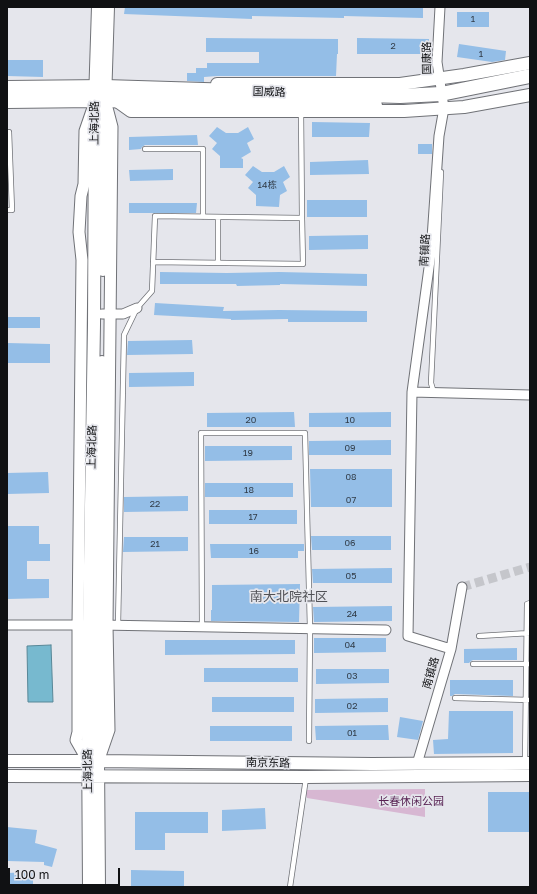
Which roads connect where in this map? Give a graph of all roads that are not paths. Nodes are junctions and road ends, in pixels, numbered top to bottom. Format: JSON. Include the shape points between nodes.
{"nodes":[{"id":1,"x":98,"y":7,"type":"edge"},
{"id":2,"x":108,"y":7,"type":"edge"},
{"id":3,"x":440,"y":7,"type":"edge"},
{"id":4,"x":530,"y":63,"type":"edge"},
{"id":5,"x":530,"y":76,"type":"edge"},
{"id":6,"x":439,"y":78,"type":"junction"},
{"id":7,"x":530,"y":85,"type":"edge"},
{"id":8,"x":7,"y":88,"type":"edge"},
{"id":9,"x":106,"y":94,"type":"junction"},
{"id":10,"x":530,"y":95,"type":"edge"},
{"id":11,"x":7,"y":101,"type":"edge"},
{"id":12,"x":443,"y":101,"type":"junction"},
{"id":13,"x":300,"y":107,"type":"junction"},
{"id":14,"x":9,"y":132,"type":"dead end"},
{"id":15,"x":145,"y":149,"type":"dead end"},
{"id":16,"x":7,"y":210,"type":"edge"},
{"id":17,"x":203,"y":217,"type":"junction"},
{"id":18,"x":218,"y":217,"type":"junction"},
{"id":19,"x":302,"y":218,"type":"junction"},
{"id":20,"x":153,"y":262,"type":"junction"},
{"id":21,"x":218,"y":263,"type":"junction"},
{"id":22,"x":137,"y":308,"type":"junction"},
{"id":23,"x":106,"y":314,"type":"junction"},
{"id":24,"x":412,"y":392,"type":"junction"},
{"id":25,"x":433,"y":393,"type":"junction"},
{"id":26,"x":530,"y":395,"type":"edge"},
{"id":27,"x":462,"y":587,"type":"dead end"},
{"id":28,"x":530,"y":603,"type":"edge"},
{"id":29,"x":7,"y":625,"type":"edge"},
{"id":30,"x":98,"y":625,"type":"junction"},
{"id":31,"x":202,"y":626,"type":"junction"},
{"id":32,"x":310,"y":628,"type":"junction"},
{"id":33,"x":386,"y":630,"type":"dead end"},
{"id":34,"x":528,"y":633,"type":"edge"},
{"id":35,"x":479,"y":636,"type":"dead end"},
{"id":36,"x":451,"y":649,"type":"junction"},
{"id":37,"x":473,"y":664,"type":"dead end"},
{"id":38,"x":528,"y":664,"type":"edge"},
{"id":39,"x":455,"y":698,"type":"dead end"},
{"id":40,"x":528,"y":700,"type":"edge"},
{"id":41,"x":308,"y":741,"type":"dead end"},
{"id":42,"x":7,"y":761,"type":"edge"},
{"id":43,"x":93,"y":761,"type":"junction"},
{"id":44,"x":527,"y":763,"type":"edge"},
{"id":45,"x":417,"y":764,"type":"junction"},
{"id":46,"x":7,"y":776,"type":"edge"},
{"id":47,"x":93,"y":776,"type":"junction"},
{"id":48,"x":530,"y":776,"type":"edge"},
{"id":49,"x":306,"y":777,"type":"junction"},
{"id":50,"x":90,"y":887,"type":"edge"},
{"id":51,"x":99,"y":887,"type":"edge"},
{"id":52,"x":290,"y":887,"type":"edge"}],
"edges":[{"from":1,"to":9,"type":"main road","name":"上海北路"},
{"from":2,"to":9,"type":"main road","name":"上海北路"},
{"from":3,"to":6,"type":"street","name":"国康路","via":[[437,62]]},
{"from":4,"to":6,"type":"main road"},
{"from":5,"to":12,"type":"main road","name":"国威路"},
{"from":6,"to":9,"type":"main road","via":[[400,84],[133,84]]},
{"from":6,"to":12,"type":"street","name":"国康路"},
{"from":7,"to":12,"type":"main road","name":"国威路"},
{"from":8,"to":9,"type":"main road","name":"国威路"},
{"from":9,"to":11,"type":"main road","name":"国威路"},
{"from":9,"to":12,"type":"main road","name":"国威路","via":[[400,96]]},
{"from":9,"to":13,"type":"main road","name":"国威路"},
{"from":9,"to":23,"type":"main road","name":"上海北路"},
{"from":9,"to":30,"type":"main road","name":"上海北路","via":[[94,325]]},
{"from":10,"to":12,"type":"main road","via":[[464,107]]},
{"from":12,"to":13,"type":"main road","name":"国威路","via":[[403,105]]},
{"from":12,"to":24,"type":"street","name":"国康路","via":[[431,253]]},
{"from":12,"to":25,"type":"lane","name":"南镇路","via":[[431,383]]},
{"from":13,"to":19,"type":"lane"},
{"from":14,"to":16,"type":"lane","via":[[12,210]]},
{"from":15,"to":17,"type":"lane","via":[[203,149]]},
{"from":17,"to":18,"type":"lane"},
{"from":17,"to":20,"type":"lane","via":[[155,216]]},
{"from":18,"to":19,"type":"lane"},
{"from":18,"to":21,"type":"lane"},
{"from":19,"to":21,"type":"lane","via":[[304,264]]},
{"from":20,"to":21,"type":"lane"},
{"from":20,"to":22,"type":"lane","via":[[152,291]]},
{"from":22,"to":23,"type":"street","via":[[123,314]]},
{"from":22,"to":30,"type":"lane","via":[[124,335]]},
{"from":23,"to":30,"type":"main road","name":"上海北路"},
{"from":24,"to":25,"type":"street"},
{"from":24,"to":36,"type":"street","name":"国康路","via":[[408,636]]},
{"from":25,"to":26,"type":"street"},
{"from":27,"to":36,"type":"street","name":"南镇路"},
{"from":28,"to":34,"type":"lane","via":[[527,604]]},
{"from":29,"to":30,"type":"street"},
{"from":30,"to":31,"type":"street"},
{"from":30,"to":43,"type":"main road","name":"上海北路"},
{"from":30,"to":43,"type":"street","via":[[76,740]]},
{"from":31,"to":32,"type":"street"},
{"from":31,"to":32,"type":"lane","via":[[201,433],[305,433]]},
{"from":32,"to":33,"type":"street"},
{"from":32,"to":41,"type":"lane"},
{"from":34,"to":35,"type":"lane"},
{"from":34,"to":38,"type":"lane"},
{"from":36,"to":45,"type":"street","name":"南镇路"},
{"from":37,"to":38,"type":"lane"},
{"from":38,"to":40,"type":"lane"},
{"from":39,"to":40,"type":"lane"},
{"from":40,"to":44,"type":"lane"},
{"from":42,"to":43,"type":"main road","name":"南京东路"},
{"from":43,"to":45,"type":"main road","name":"南京东路"},
{"from":43,"to":47,"type":"main road","name":"上海北路"},
{"from":44,"to":45,"type":"main road","name":"南京东路"},
{"from":46,"to":47,"type":"main road","name":"南京东路"},
{"from":47,"to":49,"type":"main road","name":"南京东路"},
{"from":47,"to":50,"type":"main road","name":"上海北路"},
{"from":47,"to":51,"type":"main road","name":"上海北路"},
{"from":48,"to":49,"type":"main road","name":"南京东路"},
{"from":49,"to":52,"type":"lane"}]}
